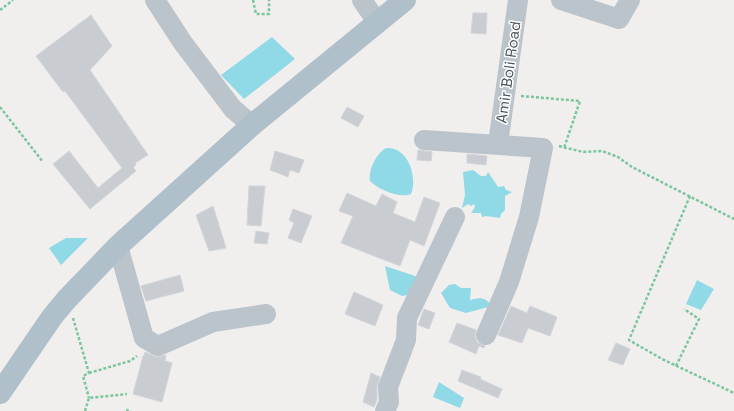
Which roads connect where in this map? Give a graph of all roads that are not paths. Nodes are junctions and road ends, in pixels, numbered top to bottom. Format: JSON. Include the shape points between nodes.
{"nodes":[{"id":1,"x":155,"y":0,"type":"edge"},
{"id":2,"x":362,"y":0,"type":"edge"},
{"id":3,"x":405,"y":0,"type":"edge"},
{"id":4,"x":518,"y":0,"type":"edge"},
{"id":5,"x":561,"y":0,"type":"edge"},
{"id":6,"x":630,"y":0,"type":"edge"},
{"id":7,"x":377,"y":22,"type":"junction"},
{"id":8,"x":252,"y":125,"type":"junction"},
{"id":9,"x":424,"y":140,"type":"dead end"},
{"id":10,"x":498,"y":144,"type":"junction"},
{"id":11,"x":456,"y":217,"type":"dead end"},
{"id":12,"x":118,"y":246,"type":"junction"},
{"id":13,"x":266,"y":314,"type":"dead end"},
{"id":14,"x":486,"y":335,"type":"dead end"},
{"id":15,"x":0,"y":393,"type":"edge"},
{"id":16,"x":385,"y":411,"type":"edge"}],
"edges":[{"from":1,"to":8,"type":"street","via":[[183,43],[233,109]]},
{"from":2,"to":7,"type":"street"},
{"from":3,"to":7,"type":"main road"},
{"from":4,"to":10,"type":"street","name":"Amir Boli Road"},
{"from":5,"to":6,"type":"street","via":[[619,20]]},
{"from":7,"to":8,"type":"main road"},
{"from":8,"to":12,"type":"main road"},
{"from":9,"to":10,"type":"street"},
{"from":10,"to":14,"type":"street","via":[[543,148],[529,217],[512,275]]},
{"from":11,"to":16,"type":"street","via":[[407,318],[406,340],[388,387],[389,402]]},
{"from":12,"to":13,"type":"street","via":[[144,338],[158,346],[213,322]]},
{"from":12,"to":15,"type":"main road","via":[[52,317]]}]}
